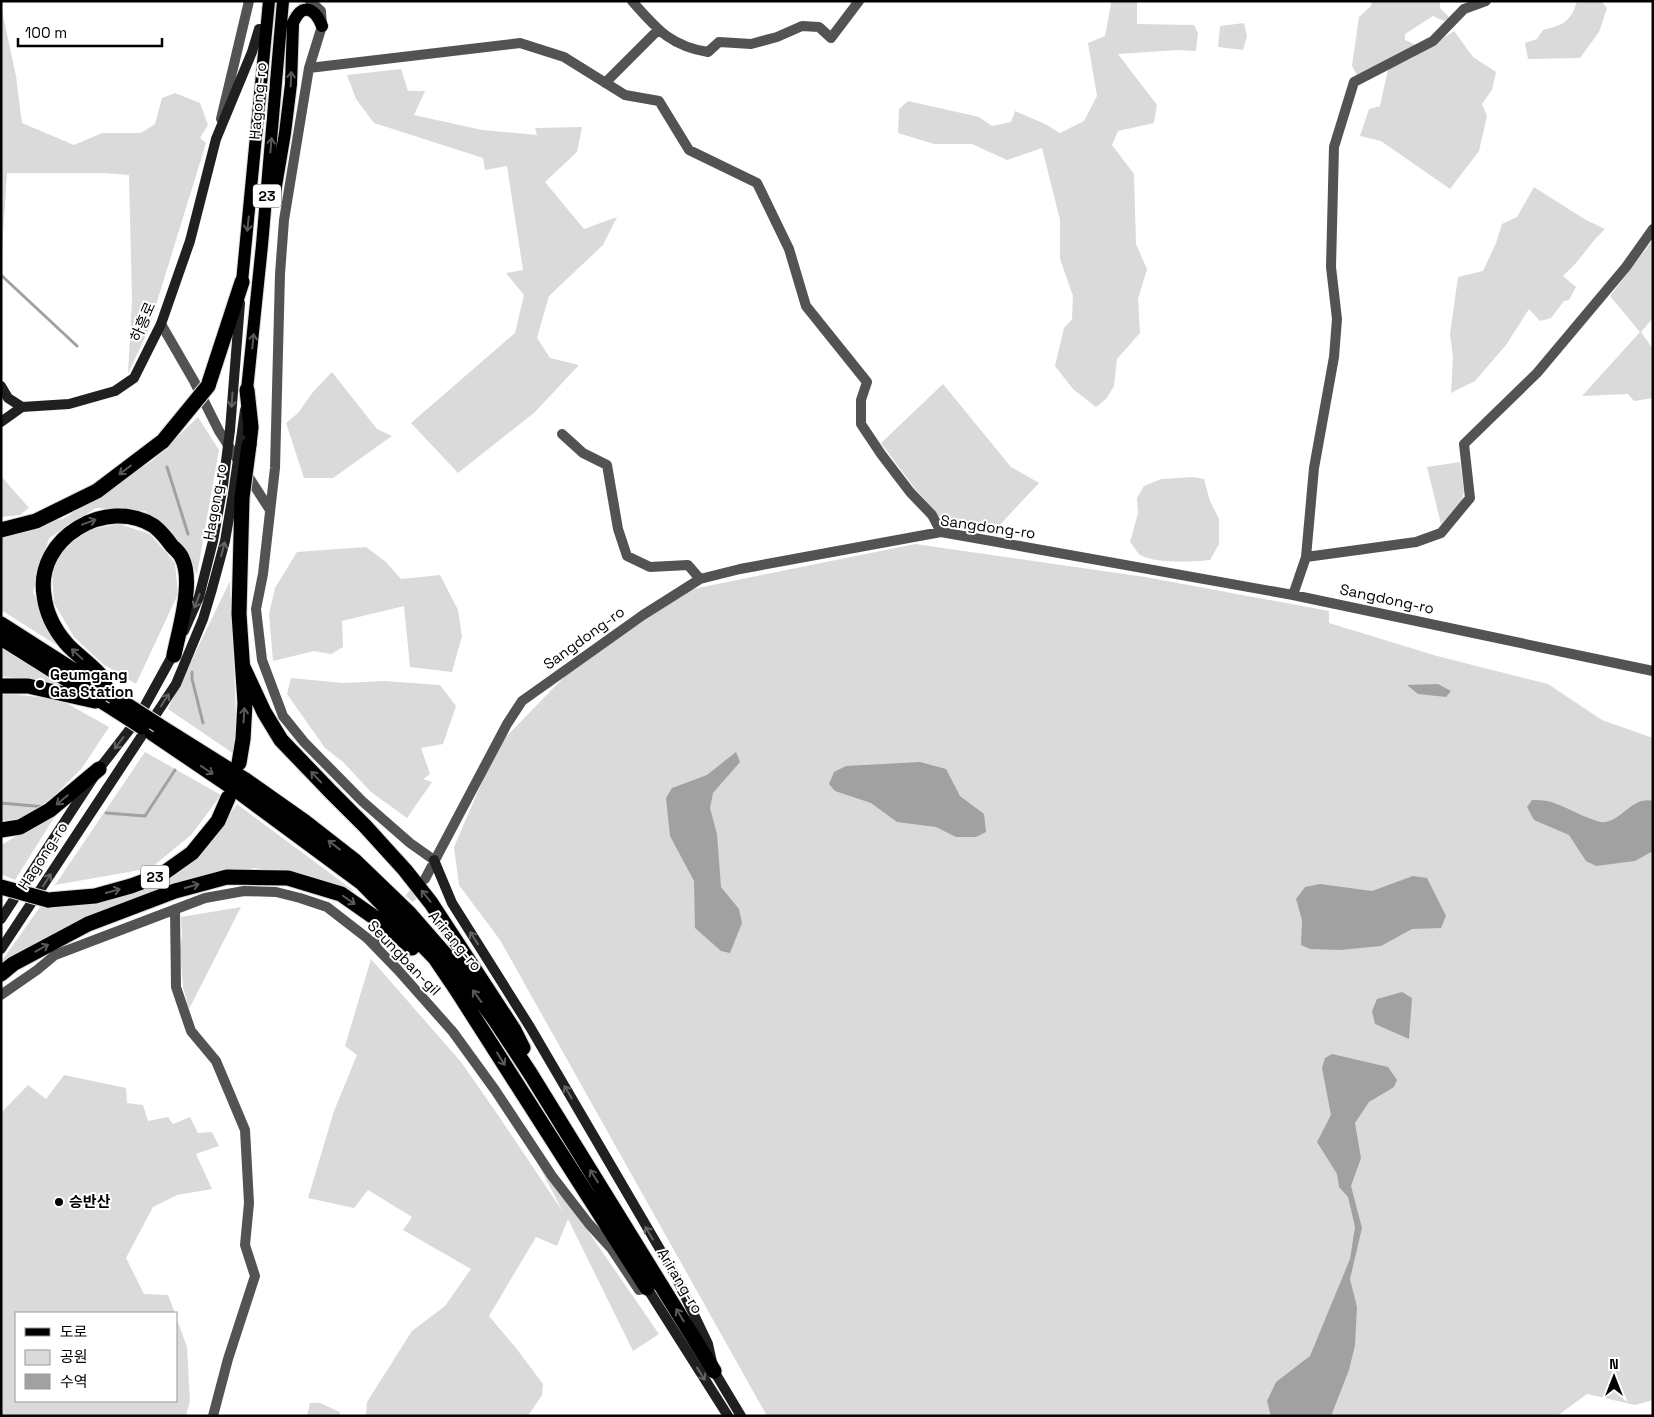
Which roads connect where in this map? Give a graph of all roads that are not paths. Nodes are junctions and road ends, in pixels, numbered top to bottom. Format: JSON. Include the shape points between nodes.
{"nodes":[{"id":1,"x":249,"y":1,"type":"edge"},
{"id":2,"x":269,"y":1,"type":"edge"},
{"id":3,"x":283,"y":1,"type":"edge"},
{"id":4,"x":306,"y":1,"type":"edge"},
{"id":5,"x":310,"y":1,"type":"edge"},
{"id":6,"x":632,"y":1,"type":"edge"},
{"id":7,"x":859,"y":1,"type":"edge"},
{"id":8,"x":1486,"y":1,"type":"edge"},
{"id":9,"x":322,"y":26,"type":"junction"},
{"id":10,"x":266,"y":29,"type":"junction"},
{"id":11,"x":658,"y":30,"type":"junction"},
{"id":12,"x":309,"y":68,"type":"junction"},
{"id":13,"x":605,"y":83,"type":"junction"},
{"id":14,"x":216,"y":139,"type":"junction"},
{"id":15,"x":1653,"y":229,"type":"edge"},
{"id":16,"x":242,"y":282,"type":"junction"},
{"id":17,"x":259,"y":282,"type":"junction"},
{"id":18,"x":161,"y":324,"type":"junction"},
{"id":19,"x":1,"y":386,"type":"edge"},
{"id":20,"x":247,"y":390,"type":"joint"},
{"id":21,"x":4,"y":396,"type":"edge"},
{"id":22,"x":22,"y":407,"type":"junction"},
{"id":23,"x":1,"y":422,"type":"edge"},
{"id":24,"x":562,"y":434,"type":"dead end"},
{"id":25,"x":238,"y":496,"type":"junction"},
{"id":26,"x":270,"y":510,"type":"junction"},
{"id":27,"x":1,"y":530,"type":"edge"},
{"id":28,"x":942,"y":532,"type":"junction"},
{"id":29,"x":1306,"y":557,"type":"junction"},
{"id":30,"x":700,"y":578,"type":"junction"},
{"id":31,"x":1293,"y":595,"type":"junction"},
{"id":32,"x":1,"y":624,"type":"edge"},
{"id":33,"x":1,"y":638,"type":"edge"},
{"id":34,"x":174,"y":655,"type":"junction"},
{"id":35,"x":243,"y":667,"type":"junction"},
{"id":36,"x":1653,"y":671,"type":"edge"},
{"id":37,"x":1,"y":686,"type":"edge"},
{"id":38,"x":109,"y":699,"type":"junction"},
{"id":39,"x":155,"y":729,"type":"junction"},
{"id":40,"x":239,"y":763,"type":"dead end"},
{"id":41,"x":99,"y":769,"type":"junction"},
{"id":42,"x":228,"y":798,"type":"dead end"},
{"id":43,"x":1,"y":830,"type":"edge"},
{"id":44,"x":434,"y":860,"type":"junction"},
{"id":45,"x":425,"y":879,"type":"tunnel mouth"},
{"id":46,"x":1,"y":887,"type":"edge"},
{"id":47,"x":175,"y":909,"type":"junction"},
{"id":48,"x":1,"y":919,"type":"edge"},
{"id":49,"x":383,"y":934,"type":"dead end"},
{"id":50,"x":374,"y":945,"type":"junction"},
{"id":51,"x":1,"y":949,"type":"edge"},
{"id":52,"x":1,"y":974,"type":"edge"},
{"id":53,"x":450,"y":979,"type":"junction"},
{"id":54,"x":1,"y":995,"type":"edge"},
{"id":55,"x":530,"y":1073,"type":"junction"},
{"id":56,"x":647,"y":1288,"type":"junction"},
{"id":57,"x":714,"y":1371,"type":"junction"},
{"id":58,"x":212,"y":1416,"type":"edge"},
{"id":59,"x":728,"y":1416,"type":"edge"},
{"id":60,"x":741,"y":1416,"type":"edge"}],
"edges":[{"from":1,"to":14,"type":"street"},
{"from":2,"to":10,"type":"main road","name":"Hagong-ro","number":"23"},
{"from":17,"to":3,"type":"main road","name":"Hagong-ro","number":"23","one_way":true},
{"from":4,"to":5,"type":"street"},
{"from":5,"to":9,"type":"street","via":[[320,11]]},
{"from":6,"to":11,"type":"street"},
{"from":7,"to":11,"type":"street","via":[[831,38],[819,27],[802,26],[751,44],[719,42],[708,52],[692,50]]},
{"from":8,"to":29,"type":"street","via":[[1464,9],[1433,41],[1354,82],[1334,147],[1332,267],[1337,319],[1334,357],[1314,468]]},
{"from":9,"to":12,"type":"street"},
{"from":17,"to":9,"type":"main road","one_way":true,"via":[[285,133],[293,23],[297,14],[312,10]]},
{"from":10,"to":14,"type":"street","name":"하흥로","via":[[259,30]]},
{"from":10,"to":16,"type":"main road","name":"Hagong-ro","number":"23","one_way":true},
{"from":11,"to":13,"type":"street"},
{"from":12,"to":13,"type":"street","via":[[520,42],[564,57]]},
{"from":12,"to":26,"type":"street","via":[[284,220],[275,468]]},
{"from":13,"to":28,"type":"street","via":[[625,95],[659,101],[689,150],[757,183],[789,248],[806,306],[867,382],[861,400],[861,424]]},
{"from":14,"to":18,"type":"street","name":"하흥로","via":[[190,241]]},
{"from":15,"to":29,"type":"street","via":[[1626,267],[1537,373],[1464,444],[1470,498],[1441,533],[1416,542]]},
{"from":16,"to":27,"type":"highway","number":"23","one_way":true,"bridge":true,"via":[[208,386],[163,441],[97,491],[36,521]]},
{"from":16,"to":34,"type":"street","name":"Hagong-ro","one_way":true,"bridge":true,"via":[[230,430],[213,541],[199,597]]},
{"from":20,"to":17,"type":"main road","name":"Hagong-ro","number":"23","one_way":true},
{"from":18,"to":22,"type":"street","name":"하흥로","via":[[134,378],[115,391],[68,404]]},
{"from":18,"to":26,"type":"street","via":[[219,431]]},
{"from":19,"to":21,"type":"street"},
{"from":20,"to":25,"type":"highway","number":"23","bridge":true,"via":[[251,427],[245,442]]},
{"from":21,"to":22,"type":"street"},
{"from":22,"to":23,"type":"street"},
{"from":24,"to":30,"type":"street","via":[[583,453],[607,465],[618,530],[627,556],[650,567],[688,565]]},
{"from":25,"to":35,"type":"highway","number":"23"},
{"from":51,"to":25,"type":"street","name":"Hagong-ro","one_way":true,"via":[[176,684],[200,626]]},
{"from":26,"to":44,"type":"street","via":[[264,574],[256,609],[262,660],[282,716],[362,801]]},
{"from":28,"to":30,"type":"street","name":"Sangdong-ro"},
{"from":28,"to":31,"type":"street","name":"Sangdong-ro"},
{"from":29,"to":31,"type":"street"},
{"from":30,"to":44,"type":"street","name":"Sangdong-ro","via":[[522,701]]},
{"from":31,"to":36,"type":"street","name":"Sangdong-ro"},
{"from":32,"to":38,"type":"highway","name":"Arirang-ro"},
{"from":33,"to":38,"type":"highway","name":"Arirang-ro"},
{"from":38,"to":34,"type":"highway","one_way":true,"via":[[104,679],[66,644],[49,618],[43,594],[44,574],[51,555],[62,538],[77,527],[103,517],[132,517],[154,526],[182,558],[186,579],[185,602]]},
{"from":34,"to":41,"type":"street","name":"Hagong-ro","one_way":true,"via":[[136,720]]},
{"from":40,"to":35,"type":"highway","number":"23","one_way":true,"via":[[245,703]]},
{"from":55,"to":35,"type":"highway","one_way":true,"via":[[514,1030],[431,902],[365,826],[281,740]]},
{"from":37,"to":38,"type":"highway","via":[[28,686]]},
{"from":38,"to":39,"type":"highway","name":"Arirang-ro","bridge":true},
{"from":39,"to":53,"type":"highway","name":"Arirang-ro","one_way":true,"via":[[362,883],[435,958]]},
{"from":55,"to":39,"type":"highway","name":"Arirang-ro","one_way":true,"via":[[457,968],[409,913],[356,861],[244,779]]},
{"from":41,"to":43,"type":"highway","one_way":true,"via":[[50,810],[20,828]]},
{"from":41,"to":48,"type":"street","name":"Hagong-ro"},
{"from":46,"to":42,"type":"highway","number":"23","one_way":true,"bridge":true,"via":[[48,900],[95,896],[161,875],[192,853],[218,822]]},
{"from":44,"to":45,"type":"street","name":"Sangdong-ro"},
{"from":57,"to":44,"type":"street","one_way":true,"via":[[708,1344],[675,1275],[530,1027],[452,904]]},
{"from":47,"to":50,"type":"street","name":"Seungban-gil","via":[[205,898],[244,891],[276,892],[327,907]]},
{"from":47,"to":54,"type":"street","name":"Seungban-gil","via":[[55,955]]},
{"from":47,"to":58,"type":"street","via":[[176,987],[191,1031],[216,1062],[244,1130],[249,1203],[245,1245],[255,1276]]},
{"from":49,"to":50,"type":"street"},
{"from":50,"to":56,"type":"street","name":"Seungban-gil","via":[[453,1032],[552,1176],[611,1248],[639,1290]]},
{"from":52,"to":53,"type":"highway","one_way":true,"via":[[13,964],[88,924],[175,891],[227,877],[288,878],[341,894],[391,929]]},
{"from":53,"to":56,"type":"highway","name":"Arirang-ro","one_way":true},
{"from":57,"to":55,"type":"highway","name":"Arirang-ro","one_way":true},
{"from":56,"to":59,"type":"street","name":"Arirang-ro","one_way":true},
{"from":57,"to":60,"type":"street","name":"Arirang-ro"}]}
